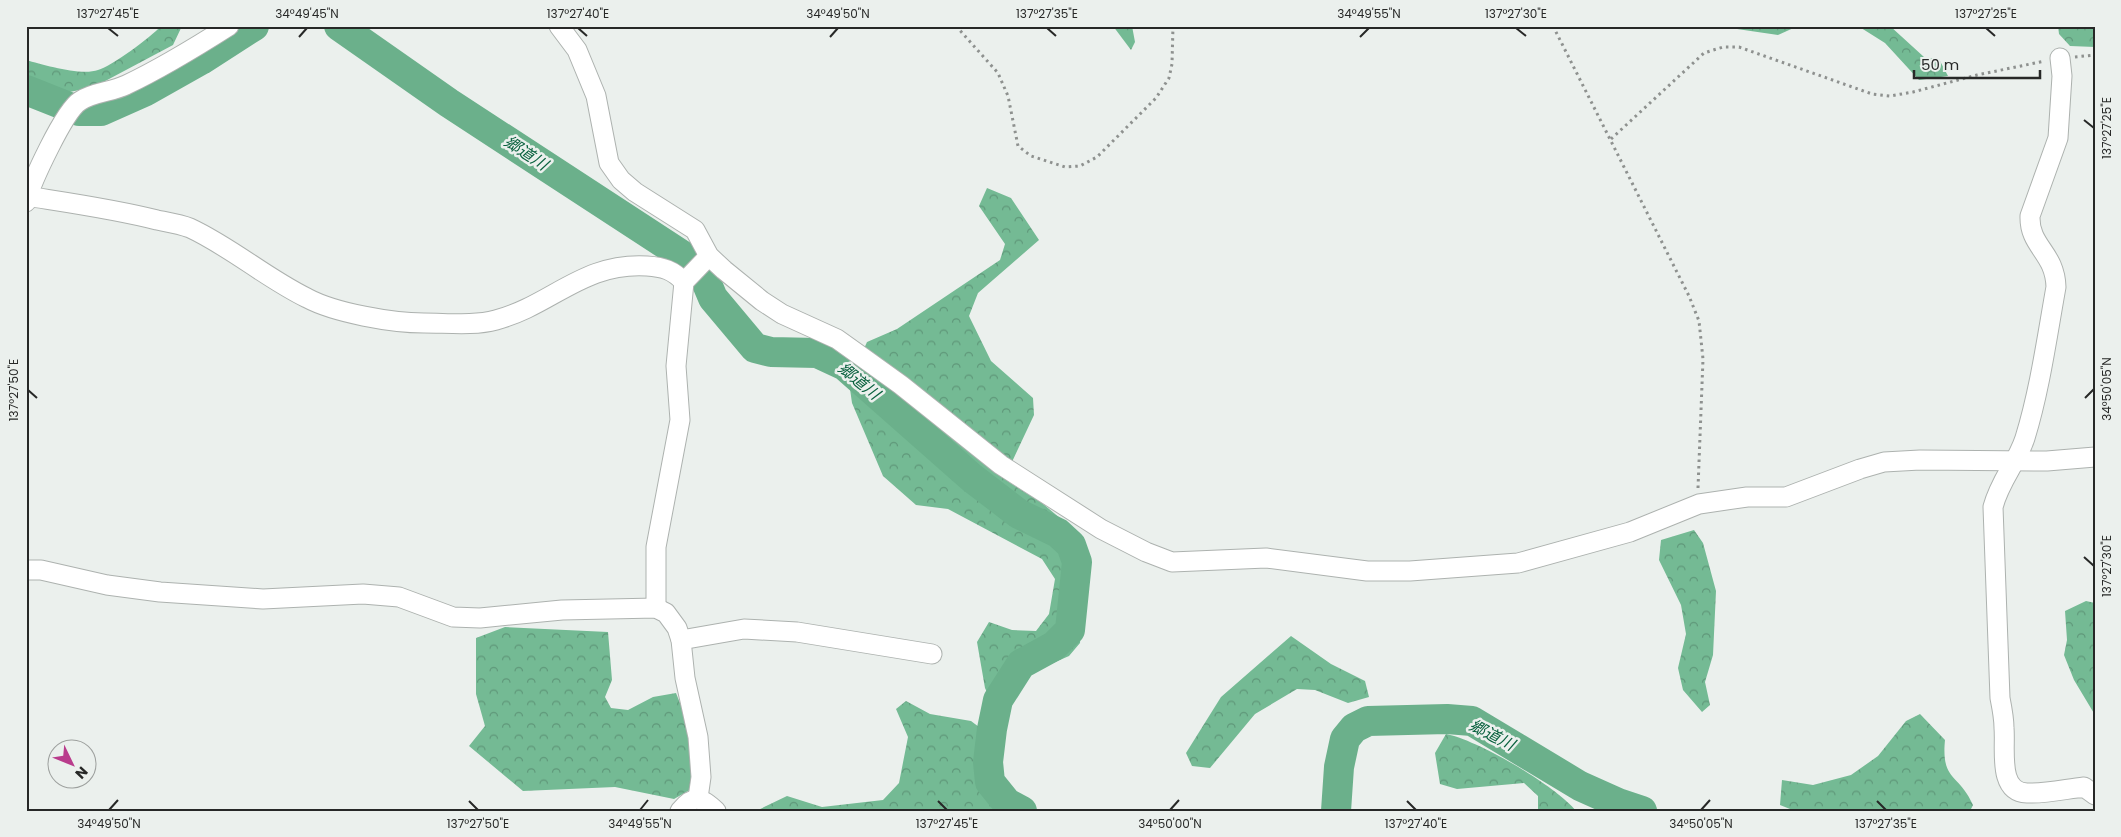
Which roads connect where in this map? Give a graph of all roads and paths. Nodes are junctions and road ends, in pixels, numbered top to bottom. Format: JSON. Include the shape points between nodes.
{"nodes":[{"id":1,"x":230,"y":26,"type":"edge"},
{"id":2,"x":559,"y":26,"type":"edge"},
{"id":3,"x":956,"y":26,"type":"edge"},
{"id":4,"x":1173,"y":26,"type":"edge"},
{"id":5,"x":1553,"y":26,"type":"edge"},
{"id":6,"x":2095,"y":55,"type":"edge"},
{"id":7,"x":2060,"y":58,"type":"junction"},
{"id":8,"x":1611,"y":139,"type":"junction"},
{"id":9,"x":27,"y":198,"type":"edge"},
{"id":10,"x":706,"y":259,"type":"junction"},
{"id":11,"x":687,"y":280,"type":"junction"},
{"id":12,"x":2095,"y":457,"type":"edge"},
{"id":13,"x":2014,"y":462,"type":"junction"},
{"id":14,"x":1699,"y":504,"type":"junction"},
{"id":15,"x":26,"y":570,"type":"edge"},
{"id":16,"x":656,"y":608,"type":"junction"},
{"id":17,"x":681,"y":640,"type":"junction"},
{"id":18,"x":932,"y":654,"type":"dead end"},
{"id":19,"x":2095,"y":795,"type":"edge"},
{"id":20,"x":698,"y":798,"type":"junction"},
{"id":21,"x":680,"y":811,"type":"edge"},
{"id":22,"x":716,"y":811,"type":"edge"}],
"edges":[{"from":1,"to":9,"type":"street","via":[[160,69],[124,86],[90,96],[71,110]]},
{"from":2,"to":10,"type":"street","via":[[577,50],[596,96],[609,163],[635,192],[695,230]]},
{"from":3,"to":4,"type":"path","via":[[998,73],[1008,96],[1018,146],[1031,156],[1065,167],[1080,166],[1097,157],[1156,98],[1169,78]]},
{"from":5,"to":8,"type":"path"},
{"from":6,"to":7,"type":"path"},
{"from":7,"to":8,"type":"path","via":[[1890,96],[1866,92],[1739,47],[1723,47],[1704,53]]},
{"from":7,"to":13,"type":"street","via":[[2058,138],[2030,216],[2030,230],[2056,272],[2056,287],[2036,395],[2024,440]]},
{"from":8,"to":14,"type":"path","via":[[1699,321],[1703,359],[1697,480]]},
{"from":9,"to":11,"type":"street","via":[[141,216],[187,227],[306,298],[328,307],[410,323],[495,321],[608,268],[663,267]]},
{"from":10,"to":11,"type":"street"},
{"from":10,"to":14,"type":"street","via":[[782,314],[837,339],[902,385],[1001,465],[1101,529],[1172,562],[1290,559],[1367,571],[1518,563],[1630,532]]},
{"from":11,"to":16,"type":"street","via":[[676,366],[680,420],[656,547]]},
{"from":12,"to":13,"type":"street"},
{"from":13,"to":14,"type":"street","via":[[1884,462],[1786,497],[1747,497]]},
{"from":13,"to":19,"type":"street","via":[[1998,487],[1993,507],[2004,768],[2010,784],[2021,792],[2084,787]]},
{"from":15,"to":16,"type":"street","via":[[160,592],[263,599],[363,594],[399,597],[453,617]]},
{"from":16,"to":17,"type":"street","via":[[666,613]]},
{"from":17,"to":18,"type":"street","via":[[744,629],[797,632]]},
{"from":17,"to":20,"type":"street","via":[[685,678],[698,737],[701,777]]},
{"from":20,"to":21,"type":"street","via":[[686,803]]},
{"from":20,"to":22,"type":"street"}]}
